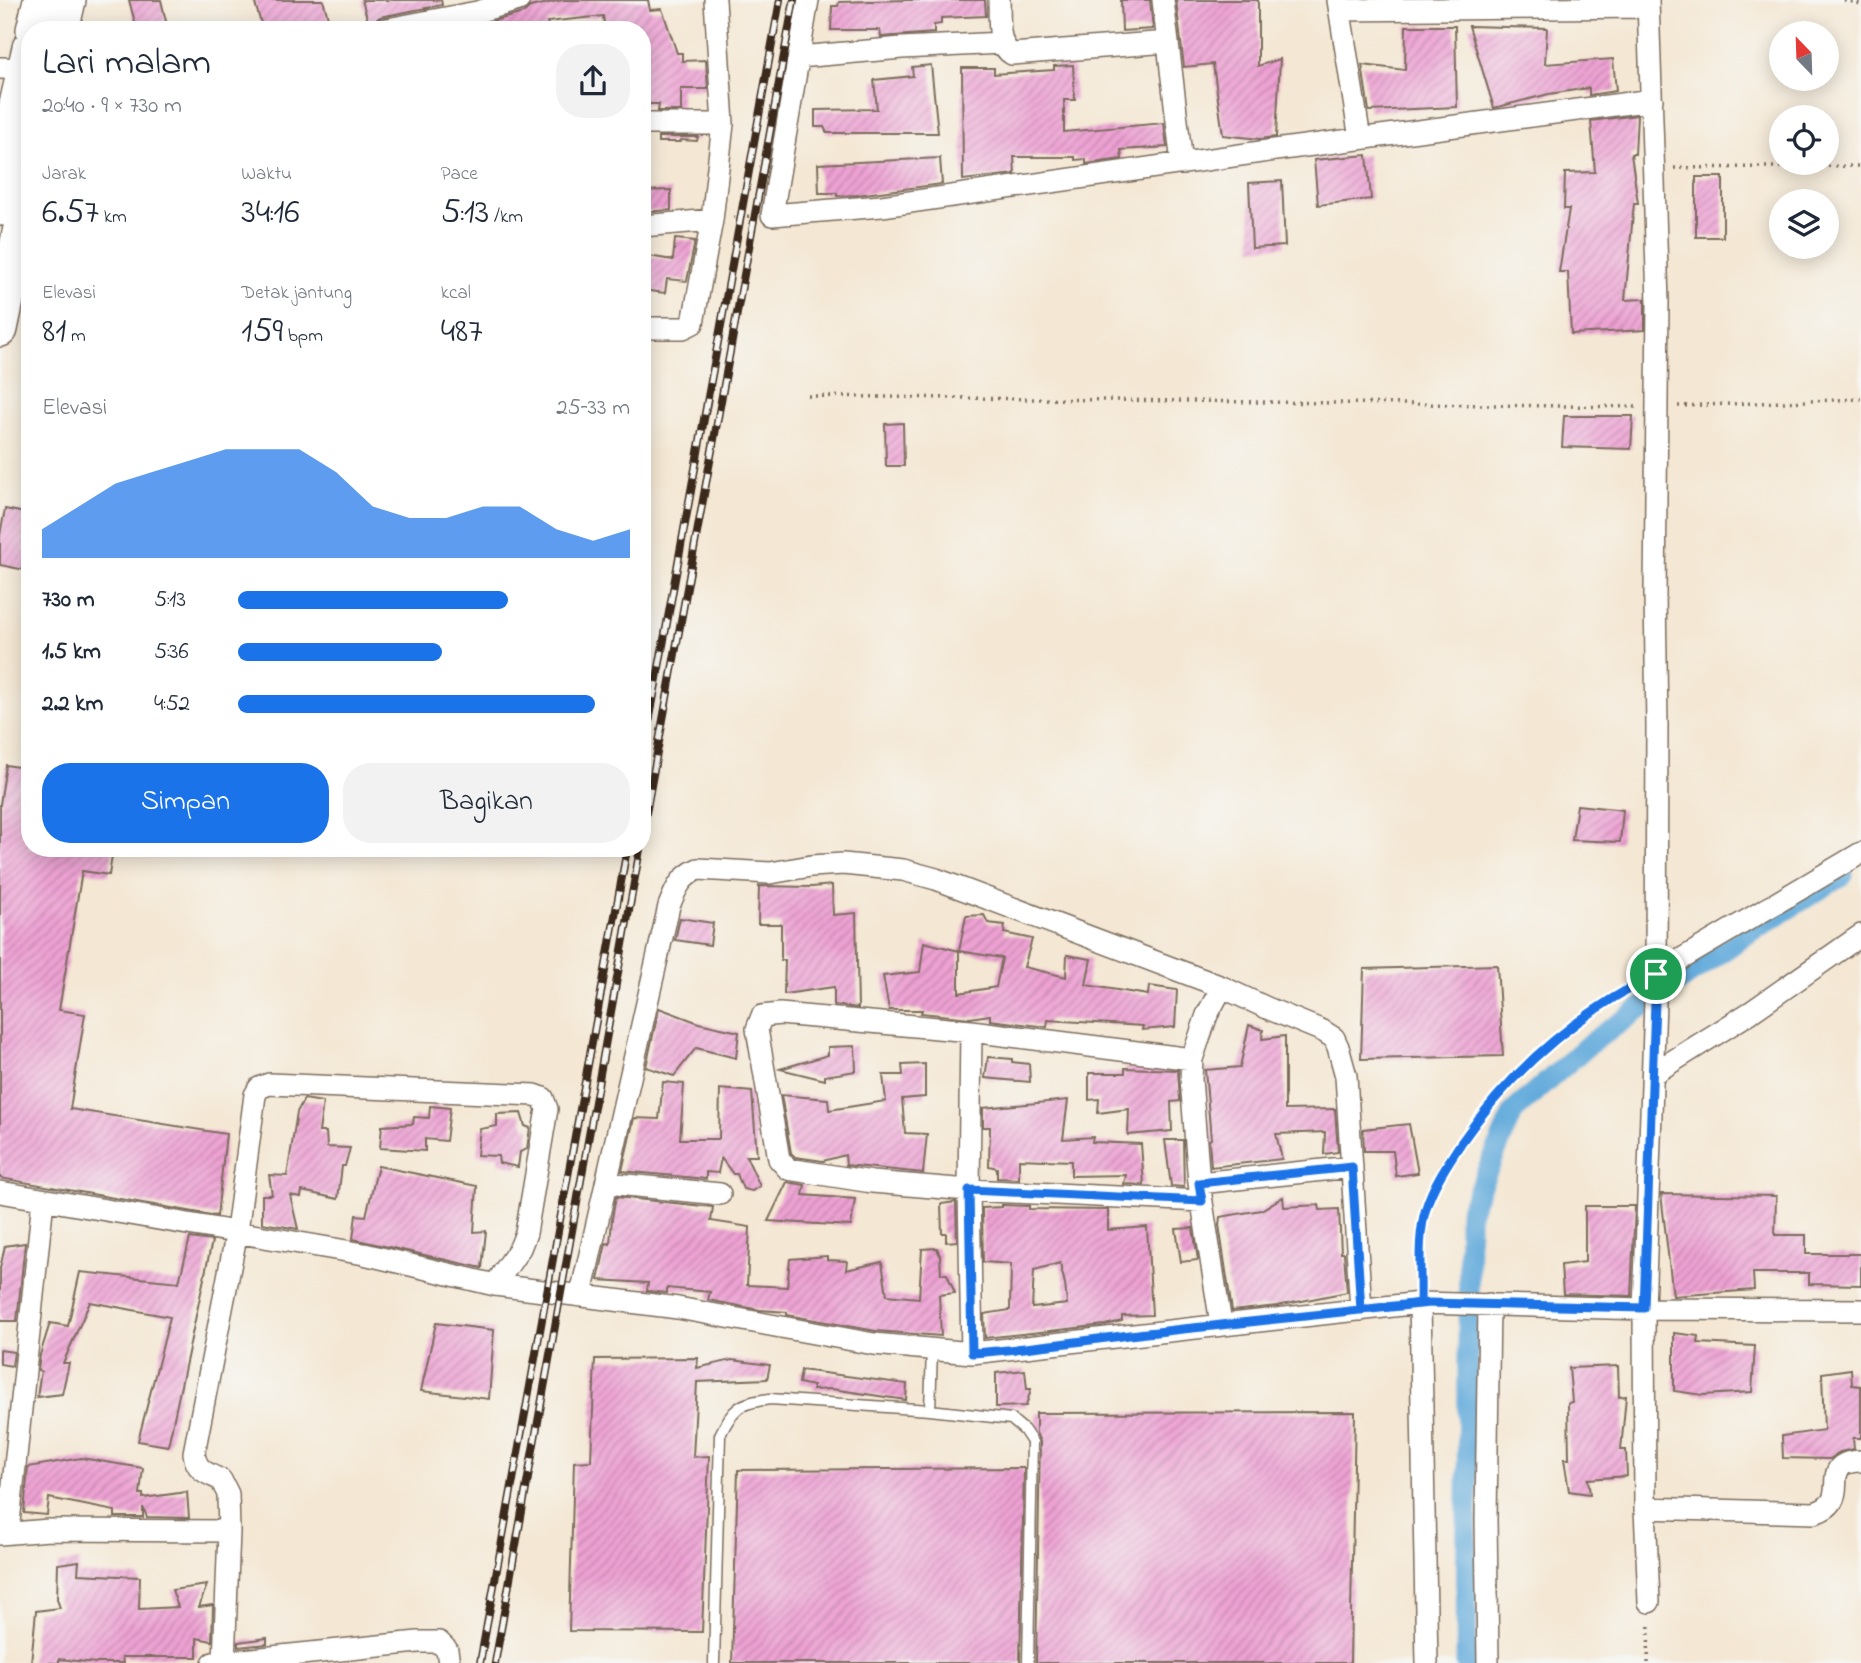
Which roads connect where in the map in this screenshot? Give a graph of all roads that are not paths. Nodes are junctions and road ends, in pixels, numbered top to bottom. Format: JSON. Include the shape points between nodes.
{"nodes":[{"id":1,"x":41,"y":0,"type":"edge"},
{"id":2,"x":68,"y":0,"type":"edge"},
{"id":3,"x":519,"y":0,"type":"edge"},
{"id":4,"x":715,"y":0,"type":"edge"},
{"id":5,"x":808,"y":0,"type":"edge"},
{"id":6,"x":999,"y":0,"type":"edge"},
{"id":7,"x":1163,"y":0,"type":"edge"},
{"id":8,"x":1648,"y":3,"type":"edge"},
{"id":9,"x":1339,"y":5,"type":"edge"},
{"id":10,"x":478,"y":14,"type":"edge"},
{"id":11,"x":36,"y":21,"type":"edge"},
{"id":12,"x":63,"y":21,"type":"edge"},
{"id":13,"x":436,"y":21,"type":"edge"},
{"id":14,"x":1168,"y":42,"type":"junction"},
{"id":15,"x":1002,"y":43,"type":"junction"},
{"id":16,"x":799,"y":57,"type":"junction"},
{"id":17,"x":18,"y":61,"type":"edge"},
{"id":18,"x":1652,"y":100,"type":"junction"},
{"id":19,"x":8,"y":110,"type":"edge"},
{"id":20,"x":651,"y":124,"type":"edge"},
{"id":21,"x":723,"y":124,"type":"junction"},
{"id":22,"x":1360,"y":139,"type":"junction"},
{"id":23,"x":1182,"y":164,"type":"junction"},
{"id":24,"x":21,"y":204,"type":"edge"},
{"id":25,"x":712,"y":220,"type":"junction"},
{"id":26,"x":651,"y":225,"type":"edge"},
{"id":27,"x":10,"y":226,"type":"edge"},
{"id":28,"x":651,"y":328,"type":"edge"},
{"id":29,"x":0,"y":329,"type":"edge"},
{"id":30,"x":1861,"y":853,"type":"edge"},
{"id":31,"x":1861,"y":935,"type":"edge"},
{"id":32,"x":1656,"y":983,"type":"junction"},
{"id":33,"x":1222,"y":987,"type":"junction"},
{"id":34,"x":971,"y":1031,"type":"junction"},
{"id":35,"x":1192,"y":1059,"type":"junction"},
{"id":36,"x":1654,"y":1073,"type":"junction"},
{"id":37,"x":1352,"y":1167,"type":"junction"},
{"id":38,"x":606,"y":1183,"type":"junction"},
{"id":39,"x":969,"y":1190,"type":"junction"},
{"id":40,"x":0,"y":1192,"type":"edge"},
{"id":41,"x":1201,"y":1192,"type":"junction"},
{"id":42,"x":720,"y":1194,"type":"dead end"},
{"id":43,"x":43,"y":1200,"type":"junction"},
{"id":44,"x":237,"y":1231,"type":"junction"},
{"id":45,"x":495,"y":1284,"type":"junction"},
{"id":46,"x":581,"y":1294,"type":"junction"},
{"id":47,"x":1425,"y":1303,"type":"junction"},
{"id":48,"x":1485,"y":1304,"type":"junction"},
{"id":49,"x":1644,"y":1308,"type":"junction"},
{"id":50,"x":1361,"y":1310,"type":"junction"},
{"id":51,"x":1861,"y":1310,"type":"edge"},
{"id":52,"x":1221,"y":1324,"type":"junction"},
{"id":53,"x":933,"y":1349,"type":"junction"},
{"id":54,"x":972,"y":1353,"type":"junction"},
{"id":55,"x":930,"y":1410,"type":"junction"},
{"id":56,"x":1861,"y":1461,"type":"edge"},
{"id":57,"x":1645,"y":1507,"type":"junction"},
{"id":58,"x":229,"y":1531,"type":"junction"},
{"id":59,"x":4,"y":1533,"type":"edge"},
{"id":60,"x":1649,"y":1602,"type":"road end"},
{"id":61,"x":219,"y":1662,"type":"edge"},
{"id":62,"x":449,"y":1663,"type":"edge"},
{"id":63,"x":714,"y":1663,"type":"edge"},
{"id":64,"x":1028,"y":1663,"type":"edge"},
{"id":65,"x":1427,"y":1663,"type":"edge"},
{"id":66,"x":1488,"y":1663,"type":"edge"}],
"edges":[{"from":1,"to":11,"type":"highway"},
{"from":2,"to":12,"type":"highway"},
{"from":3,"to":10,"type":"street"},
{"from":4,"to":21,"type":"street"},
{"from":5,"to":16,"type":"street"},
{"from":6,"to":15,"type":"street"},
{"from":7,"to":14,"type":"street"},
{"from":8,"to":9,"type":"street"},
{"from":8,"to":18,"type":"street"},
{"from":9,"to":22,"type":"street"},
{"from":10,"to":13,"type":"street"},
{"from":14,"to":15,"type":"street","via":[[1012,54]]},
{"from":14,"to":23,"type":"street"},
{"from":15,"to":16,"type":"street"},
{"from":16,"to":23,"type":"street","via":[[772,215],[882,206]]},
{"from":17,"to":19,"type":"highway"},
{"from":18,"to":22,"type":"street"},
{"from":18,"to":32,"type":"street","via":[[1658,267]]},
{"from":19,"to":27,"type":"highway"},
{"from":20,"to":21,"type":"street"},
{"from":21,"to":25,"type":"street"},
{"from":22,"to":23,"type":"street"},
{"from":24,"to":27,"type":"highway"},
{"from":25,"to":26,"type":"street"},
{"from":25,"to":28,"type":"street","via":[[693,323],[683,328]]},
{"from":27,"to":29,"type":"highway"},
{"from":30,"to":32,"type":"street"},
{"from":31,"to":36,"type":"street"},
{"from":32,"to":36,"type":"street"},
{"from":33,"to":35,"type":"street"},
{"from":33,"to":37,"type":"street","via":[[1334,1038],[1344,1061]]},
{"from":33,"to":38,"type":"street","via":[[970,890],[903,870],[843,864],[770,873],[698,869],[681,880],[669,906]]},
{"from":34,"to":35,"type":"street"},
{"from":34,"to":39,"type":"street"},
{"from":34,"to":39,"type":"street","via":[[770,1014],[762,1016],[757,1028],[779,1158],[788,1169]]},
{"from":35,"to":41,"type":"street","via":[[1191,1102]]},
{"from":36,"to":49,"type":"street"},
{"from":37,"to":41,"type":"street"},
{"from":37,"to":50,"type":"street"},
{"from":38,"to":42,"type":"street"},
{"from":38,"to":46,"type":"street"},
{"from":39,"to":41,"type":"street"},
{"from":39,"to":54,"type":"street"},
{"from":40,"to":43,"type":"street"},
{"from":41,"to":52,"type":"street"},
{"from":43,"to":44,"type":"street"},
{"from":43,"to":59,"type":"street"},
{"from":44,"to":45,"type":"street"},
{"from":44,"to":45,"type":"street","via":[[255,1095],[264,1085],[535,1095],[543,1098],[547,1109],[526,1233]]},
{"from":44,"to":58,"type":"street","via":[[194,1454],[204,1473],[226,1486]]},
{"from":45,"to":46,"type":"street"},
{"from":46,"to":53,"type":"street","via":[[874,1344]]},
{"from":47,"to":48,"type":"street"},
{"from":47,"to":50,"type":"street"},
{"from":47,"to":65,"type":"street"},
{"from":48,"to":49,"type":"street"},
{"from":48,"to":66,"type":"street"},
{"from":49,"to":51,"type":"street"},
{"from":49,"to":57,"type":"street"},
{"from":50,"to":52,"type":"street"},
{"from":52,"to":54,"type":"street"},
{"from":53,"to":54,"type":"street"},
{"from":53,"to":55,"type":"lane"},
{"from":55,"to":63,"type":"lane","via":[[770,1399],[746,1402],[729,1418],[720,1435],[718,1457]]},
{"from":55,"to":64,"type":"lane","via":[[1011,1419],[1032,1442]]},
{"from":56,"to":57,"type":"street","via":[[1840,1466],[1834,1500],[1814,1513]]},
{"from":57,"to":60,"type":"street"},
{"from":58,"to":59,"type":"street"},
{"from":58,"to":61,"type":"street"},
{"from":61,"to":62,"type":"street","via":[[439,1642],[447,1650]]}]}
